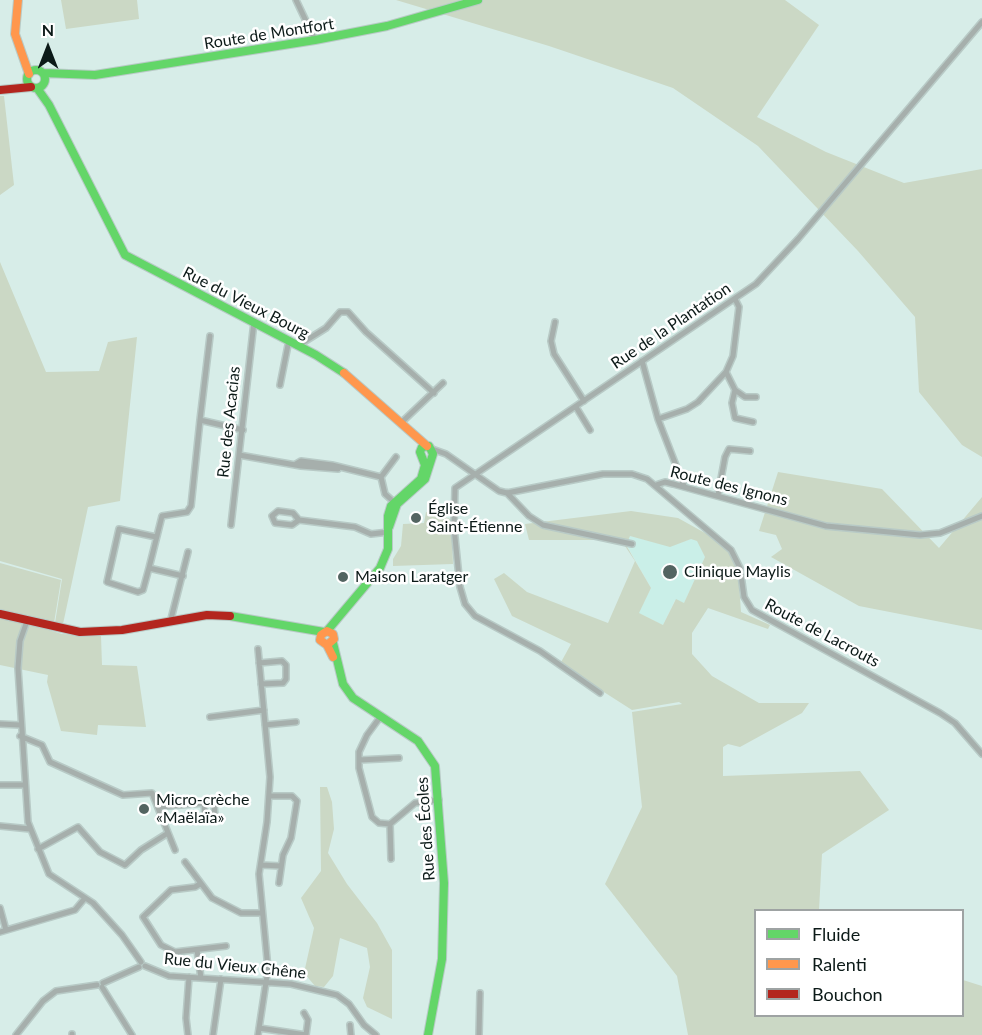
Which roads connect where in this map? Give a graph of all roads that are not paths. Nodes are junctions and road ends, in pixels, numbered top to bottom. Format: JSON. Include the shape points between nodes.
{"nodes":[{"id":1,"x":18,"y":0,"type":"edge"},
{"id":2,"x":297,"y":0,"type":"edge"},
{"id":3,"x":478,"y":0,"type":"edge"},
{"id":4,"x":982,"y":22,"type":"edge"},
{"id":5,"x":315,"y":40,"type":"junction"},
{"id":6,"x":36,"y":79,"type":"junction"},
{"id":7,"x":0,"y":90,"type":"edge"},
{"id":8,"x":735,"y":299,"type":"junction"},
{"id":9,"x":254,"y":322,"type":"junction"},
{"id":10,"x":555,"y":322,"type":"dead end"},
{"id":11,"x":210,"y":336,"type":"dead end"},
{"id":12,"x":289,"y":340,"type":"junction"},
{"id":13,"x":299,"y":345,"type":"junction"},
{"id":14,"x":642,"y":361,"type":"junction"},
{"id":15,"x":726,"y":372,"type":"junction"},
{"id":16,"x":443,"y":383,"type":"dead end"},
{"id":17,"x":280,"y":385,"type":"dead end"},
{"id":18,"x":735,"y":390,"type":"junction"},
{"id":19,"x":434,"y":393,"type":"junction"},
{"id":20,"x":756,"y":397,"type":"dead end"},
{"id":21,"x":584,"y":401,"type":"junction"},
{"id":22,"x":576,"y":407,"type":"junction"},
{"id":23,"x":658,"y":419,"type":"junction"},
{"id":24,"x":200,"y":420,"type":"junction"},
{"id":25,"x":403,"y":421,"type":"junction"},
{"id":26,"x":753,"y":422,"type":"dead end"},
{"id":27,"x":243,"y":430,"type":"junction"},
{"id":28,"x":590,"y":430,"type":"dead end"},
{"id":29,"x":750,"y":451,"type":"dead end"},
{"id":30,"x":428,"y":453,"type":"junction"},
{"id":31,"x":239,"y":455,"type":"junction"},
{"id":32,"x":396,"y":457,"type":"dead end"},
{"id":33,"x":475,"y":475,"type":"junction"},
{"id":34,"x":381,"y":477,"type":"junction"},
{"id":35,"x":656,"y":485,"type":"junction"},
{"id":36,"x":684,"y":486,"type":"junction"},
{"id":37,"x":507,"y":493,"type":"junction"},
{"id":38,"x":718,"y":495,"type":"junction"},
{"id":39,"x":395,"y":503,"type":"junction"},
{"id":40,"x":982,"y":516,"type":"edge"},
{"id":41,"x":299,"y":520,"type":"junction"},
{"id":42,"x":231,"y":525,"type":"dead end"},
{"id":43,"x":389,"y":530,"type":"junction"},
{"id":44,"x":156,"y":537,"type":"junction"},
{"id":45,"x":632,"y":544,"type":"dead end"},
{"id":46,"x":188,"y":552,"type":"dead end"},
{"id":47,"x":149,"y":568,"type":"junction"},
{"id":48,"x":183,"y":576,"type":"junction"},
{"id":49,"x":0,"y":614,"type":"edge"},
{"id":50,"x":171,"y":619,"type":"junction"},
{"id":51,"x":27,"y":621,"type":"junction"},
{"id":52,"x":327,"y":637,"type":"junction"},
{"id":53,"x":258,"y":649,"type":"dead end"},
{"id":54,"x":259,"y":663,"type":"junction"},
{"id":55,"x":261,"y":684,"type":"junction"},
{"id":56,"x":600,"y":693,"type":"dead end"},
{"id":57,"x":264,"y":710,"type":"junction"},
{"id":58,"x":381,"y":716,"type":"junction"},
{"id":59,"x":210,"y":717,"type":"dead end"},
{"id":60,"x":296,"y":722,"type":"dead end"},
{"id":61,"x":0,"y":724,"type":"edge"},
{"id":62,"x":266,"y":725,"type":"junction"},
{"id":63,"x":20,"y":726,"type":"junction"},
{"id":64,"x":20,"y":736,"type":"junction"},
{"id":65,"x":982,"y":754,"type":"edge"},
{"id":66,"x":399,"y":758,"type":"dead end"},
{"id":67,"x":359,"y":760,"type":"junction"},
{"id":68,"x":0,"y":785,"type":"edge"},
{"id":69,"x":24,"y":785,"type":"junction"},
{"id":70,"x":270,"y":796,"type":"junction"},
{"id":71,"x":439,"y":800,"type":"junction"},
{"id":72,"x":204,"y":803,"type":"dead end"},
{"id":73,"x":158,"y":807,"type":"junction"},
{"id":74,"x":390,"y":824,"type":"junction"},
{"id":75,"x":0,"y":826,"type":"edge"},
{"id":76,"x":30,"y":829,"type":"junction"},
{"id":77,"x":168,"y":833,"type":"junction"},
{"id":78,"x":38,"y":849,"type":"junction"},
{"id":79,"x":175,"y":850,"type":"dead end"},
{"id":80,"x":392,"y":859,"type":"dead end"},
{"id":81,"x":185,"y":862,"type":"dead end"},
{"id":82,"x":261,"y":865,"type":"junction"},
{"id":83,"x":280,"y":866,"type":"junction"},
{"id":84,"x":279,"y":883,"type":"dead end"},
{"id":85,"x":200,"y":884,"type":"junction"},
{"id":86,"x":85,"y":898,"type":"junction"},
{"id":87,"x":0,"y":908,"type":"edge"},
{"id":88,"x":262,"y":913,"type":"junction"},
{"id":89,"x":3,"y":931,"type":"edge"},
{"id":90,"x":226,"y":946,"type":"dead end"},
{"id":91,"x":197,"y":950,"type":"junction"},
{"id":92,"x":142,"y":965,"type":"junction"},
{"id":93,"x":189,"y":977,"type":"junction"},
{"id":94,"x":201,"y":978,"type":"junction"},
{"id":95,"x":221,"y":980,"type":"junction"},
{"id":96,"x":266,"y":982,"type":"junction"},
{"id":97,"x":101,"y":985,"type":"junction"},
{"id":98,"x":480,"y":993,"type":"dead end"},
{"id":99,"x":304,"y":1013,"type":"dead end"},
{"id":100,"x":351,"y":1025,"type":"dead end"},
{"id":101,"x":259,"y":1028,"type":"junction"},
{"id":102,"x":16,"y":1035,"type":"edge"},
{"id":103,"x":132,"y":1035,"type":"edge"},
{"id":104,"x":188,"y":1035,"type":"edge"},
{"id":105,"x":213,"y":1035,"type":"edge"},
{"id":106,"x":258,"y":1035,"type":"edge"},
{"id":107,"x":306,"y":1035,"type":"edge"},
{"id":108,"x":351,"y":1035,"type":"edge"},
{"id":109,"x":376,"y":1035,"type":"edge"},
{"id":110,"x":428,"y":1035,"type":"edge"},
{"id":111,"x":479,"y":1035,"type":"edge"}],
"edges":[{"from":1,"to":6,"type":"street","name":"Rue du Vieux Bourg","via":[[15,34]]},
{"from":2,"to":5,"type":"street"},
{"from":3,"to":5,"type":"street","name":"Route de Montfort","via":[[387,26]]},
{"from":4,"to":8,"type":"street","name":"Rue de la Plantation","via":[[775,265]]},
{"from":5,"to":6,"type":"street","name":"Route de Montfort","via":[[95,75]]},
{"from":6,"to":7,"type":"street","name":"Route de Montfort"},
{"from":6,"to":9,"type":"street","name":"Rue du Vieux Bourg","via":[[125,255]]},
{"from":8,"to":14,"type":"street","name":"Rue de la Plantation"},
{"from":8,"to":15,"type":"street","via":[[739,306],[733,356]]},
{"from":9,"to":12,"type":"street","name":"Rue du Vieux Bourg"},
{"from":9,"to":27,"type":"street","name":"Rue des Acacias"},
{"from":10,"to":21,"type":"street","via":[[551,341],[554,354]]},
{"from":11,"to":24,"type":"street"},
{"from":12,"to":13,"type":"street","name":"Rue du Vieux Bourg"},
{"from":12,"to":17,"type":"street"},
{"from":13,"to":19,"type":"street","via":[[326,328],[340,312],[348,312]]},
{"from":13,"to":25,"type":"street","name":"Rue du Vieux Bourg","via":[[356,381]]},
{"from":14,"to":21,"type":"street","name":"Rue de la Plantation"},
{"from":14,"to":23,"type":"street"},
{"from":15,"to":18,"type":"street"},
{"from":15,"to":23,"type":"street","via":[[698,402]]},
{"from":16,"to":19,"type":"street"},
{"from":18,"to":20,"type":"street","via":[[746,397]]},
{"from":18,"to":26,"type":"street","via":[[735,418]]},
{"from":19,"to":25,"type":"street"},
{"from":21,"to":22,"type":"street","name":"Rue de la Plantation"},
{"from":22,"to":28,"type":"street"},
{"from":22,"to":33,"type":"street","name":"Rue de la Plantation"},
{"from":23,"to":36,"type":"street"},
{"from":24,"to":27,"type":"street"},
{"from":24,"to":44,"type":"street","via":[[189,510],[164,514]]},
{"from":25,"to":30,"type":"street","name":"Rue du Vieux Bourg"},
{"from":27,"to":31,"type":"street","name":"Rue des Acacias"},
{"from":29,"to":38,"type":"street","via":[[729,449],[724,457]]},
{"from":30,"to":33,"type":"street","via":[[441,453]]},
{"from":30,"to":39,"type":"street","via":[[423,482]]},
{"from":31,"to":34,"type":"street","via":[[296,464],[301,461]]},
{"from":31,"to":42,"type":"street","name":"Rue des Acacias"},
{"from":32,"to":34,"type":"street"},
{"from":33,"to":37,"type":"street"},
{"from":33,"to":56,"type":"street","name":"Rue de la Plantation","via":[[455,488],[453,496],[460,587],[465,604],[475,616],[540,651]]},
{"from":34,"to":39,"type":"street","via":[[386,494]]},
{"from":35,"to":36,"type":"street","name":"Route des Ignons","via":[[665,482]]},
{"from":35,"to":37,"type":"street","name":"Route des Ignons","via":[[640,476],[620,473],[579,477]]},
{"from":35,"to":65,"type":"street","name":"Route de Lacrouts","via":[[731,550],[740,568],[744,597],[752,610],[940,712]]},
{"from":36,"to":38,"type":"street","name":"Route des Ignons"},
{"from":37,"to":45,"type":"street","via":[[543,525]]},
{"from":38,"to":40,"type":"street","name":"Route des Ignons","via":[[826,525],[920,535],[940,533]]},
{"from":39,"to":43,"type":"street"},
{"from":41,"to":41,"type":"street","via":[[292,525],[275,523],[272,516],[278,510],[293,513]]},
{"from":41,"to":43,"type":"street","via":[[355,527],[371,534]]},
{"from":43,"to":52,"type":"street","via":[[380,567],[345,607]]},
{"from":44,"to":47,"type":"street"},
{"from":44,"to":47,"type":"street","via":[[119,529],[107,582],[138,592],[143,590]]},
{"from":46,"to":48,"type":"street"},
{"from":47,"to":48,"type":"street"},
{"from":48,"to":50,"type":"street"},
{"from":49,"to":51,"type":"street"},
{"from":50,"to":51,"type":"street","via":[[122,630],[80,632]]},
{"from":50,"to":52,"type":"street","via":[[230,616],[303,628]]},
{"from":51,"to":63,"type":"street","via":[[18,655]]},
{"from":52,"to":58,"type":"street","name":"Rue des Écoles","via":[[343,684],[353,698]]},
{"from":53,"to":54,"type":"street"},
{"from":54,"to":55,"type":"street"},
{"from":54,"to":55,"type":"street","via":[[282,661],[286,665],[284,683]]},
{"from":55,"to":57,"type":"street"},
{"from":57,"to":59,"type":"street"},
{"from":57,"to":62,"type":"street"},
{"from":58,"to":67,"type":"street","via":[[367,735]]},
{"from":58,"to":71,"type":"street","name":"Rue des Écoles","via":[[427,751],[435,766]]},
{"from":60,"to":62,"type":"street"},
{"from":61,"to":63,"type":"street"},
{"from":62,"to":70,"type":"street"},
{"from":63,"to":64,"type":"street"},
{"from":64,"to":69,"type":"street"},
{"from":64,"to":73,"type":"street","via":[[42,745],[50,762],[123,795],[152,793]]},
{"from":66,"to":67,"type":"street"},
{"from":67,"to":74,"type":"street","via":[[372,817],[379,823]]},
{"from":68,"to":69,"type":"street"},
{"from":69,"to":76,"type":"street"},
{"from":70,"to":82,"type":"street"},
{"from":70,"to":83,"type":"street","via":[[292,796],[297,801],[291,838]]},
{"from":71,"to":74,"type":"street","via":[[415,803]]},
{"from":71,"to":110,"type":"street","name":"Rue des Écoles","via":[[444,883],[442,959]]},
{"from":72,"to":73,"type":"street"},
{"from":73,"to":77,"type":"street"},
{"from":74,"to":80,"type":"street"},
{"from":75,"to":76,"type":"street"},
{"from":76,"to":78,"type":"street"},
{"from":77,"to":78,"type":"street","via":[[125,865],[100,852],[78,827]]},
{"from":77,"to":79,"type":"street"},
{"from":78,"to":86,"type":"street","via":[[49,874]]},
{"from":81,"to":85,"type":"street"},
{"from":82,"to":83,"type":"street"},
{"from":82,"to":88,"type":"street"},
{"from":83,"to":84,"type":"street"},
{"from":85,"to":88,"type":"street","via":[[208,895],[229,908],[241,913]]},
{"from":85,"to":91,"type":"street","via":[[171,890],[143,917],[161,945],[175,952]]},
{"from":86,"to":89,"type":"street","via":[[75,910]]},
{"from":86,"to":92,"type":"street","via":[[122,935]]},
{"from":87,"to":89,"type":"street"},
{"from":88,"to":96,"type":"street"},
{"from":90,"to":91,"type":"street"},
{"from":91,"to":94,"type":"street"},
{"from":92,"to":93,"type":"street","name":"Rue du Vieux Chêne","via":[[161,974]]},
{"from":92,"to":97,"type":"street"},
{"from":93,"to":94,"type":"street","name":"Rue du Vieux Chêne"},
{"from":93,"to":104,"type":"street"},
{"from":94,"to":95,"type":"street","name":"Rue du Vieux Chêne"},
{"from":95,"to":96,"type":"street","name":"Rue du Vieux Chêne"},
{"from":95,"to":105,"type":"street"},
{"from":96,"to":101,"type":"street"},
{"from":96,"to":109,"type":"street","name":"Rue du Vieux Chêne","via":[[337,994]]},
{"from":97,"to":102,"type":"street","via":[[56,990]]},
{"from":97,"to":103,"type":"street"},
{"from":98,"to":111,"type":"street"},
{"from":99,"to":107,"type":"street","via":[[308,1020]]},
{"from":100,"to":108,"type":"street"},
{"from":101,"to":106,"type":"street"},
{"from":101,"to":107,"type":"street"}]}
